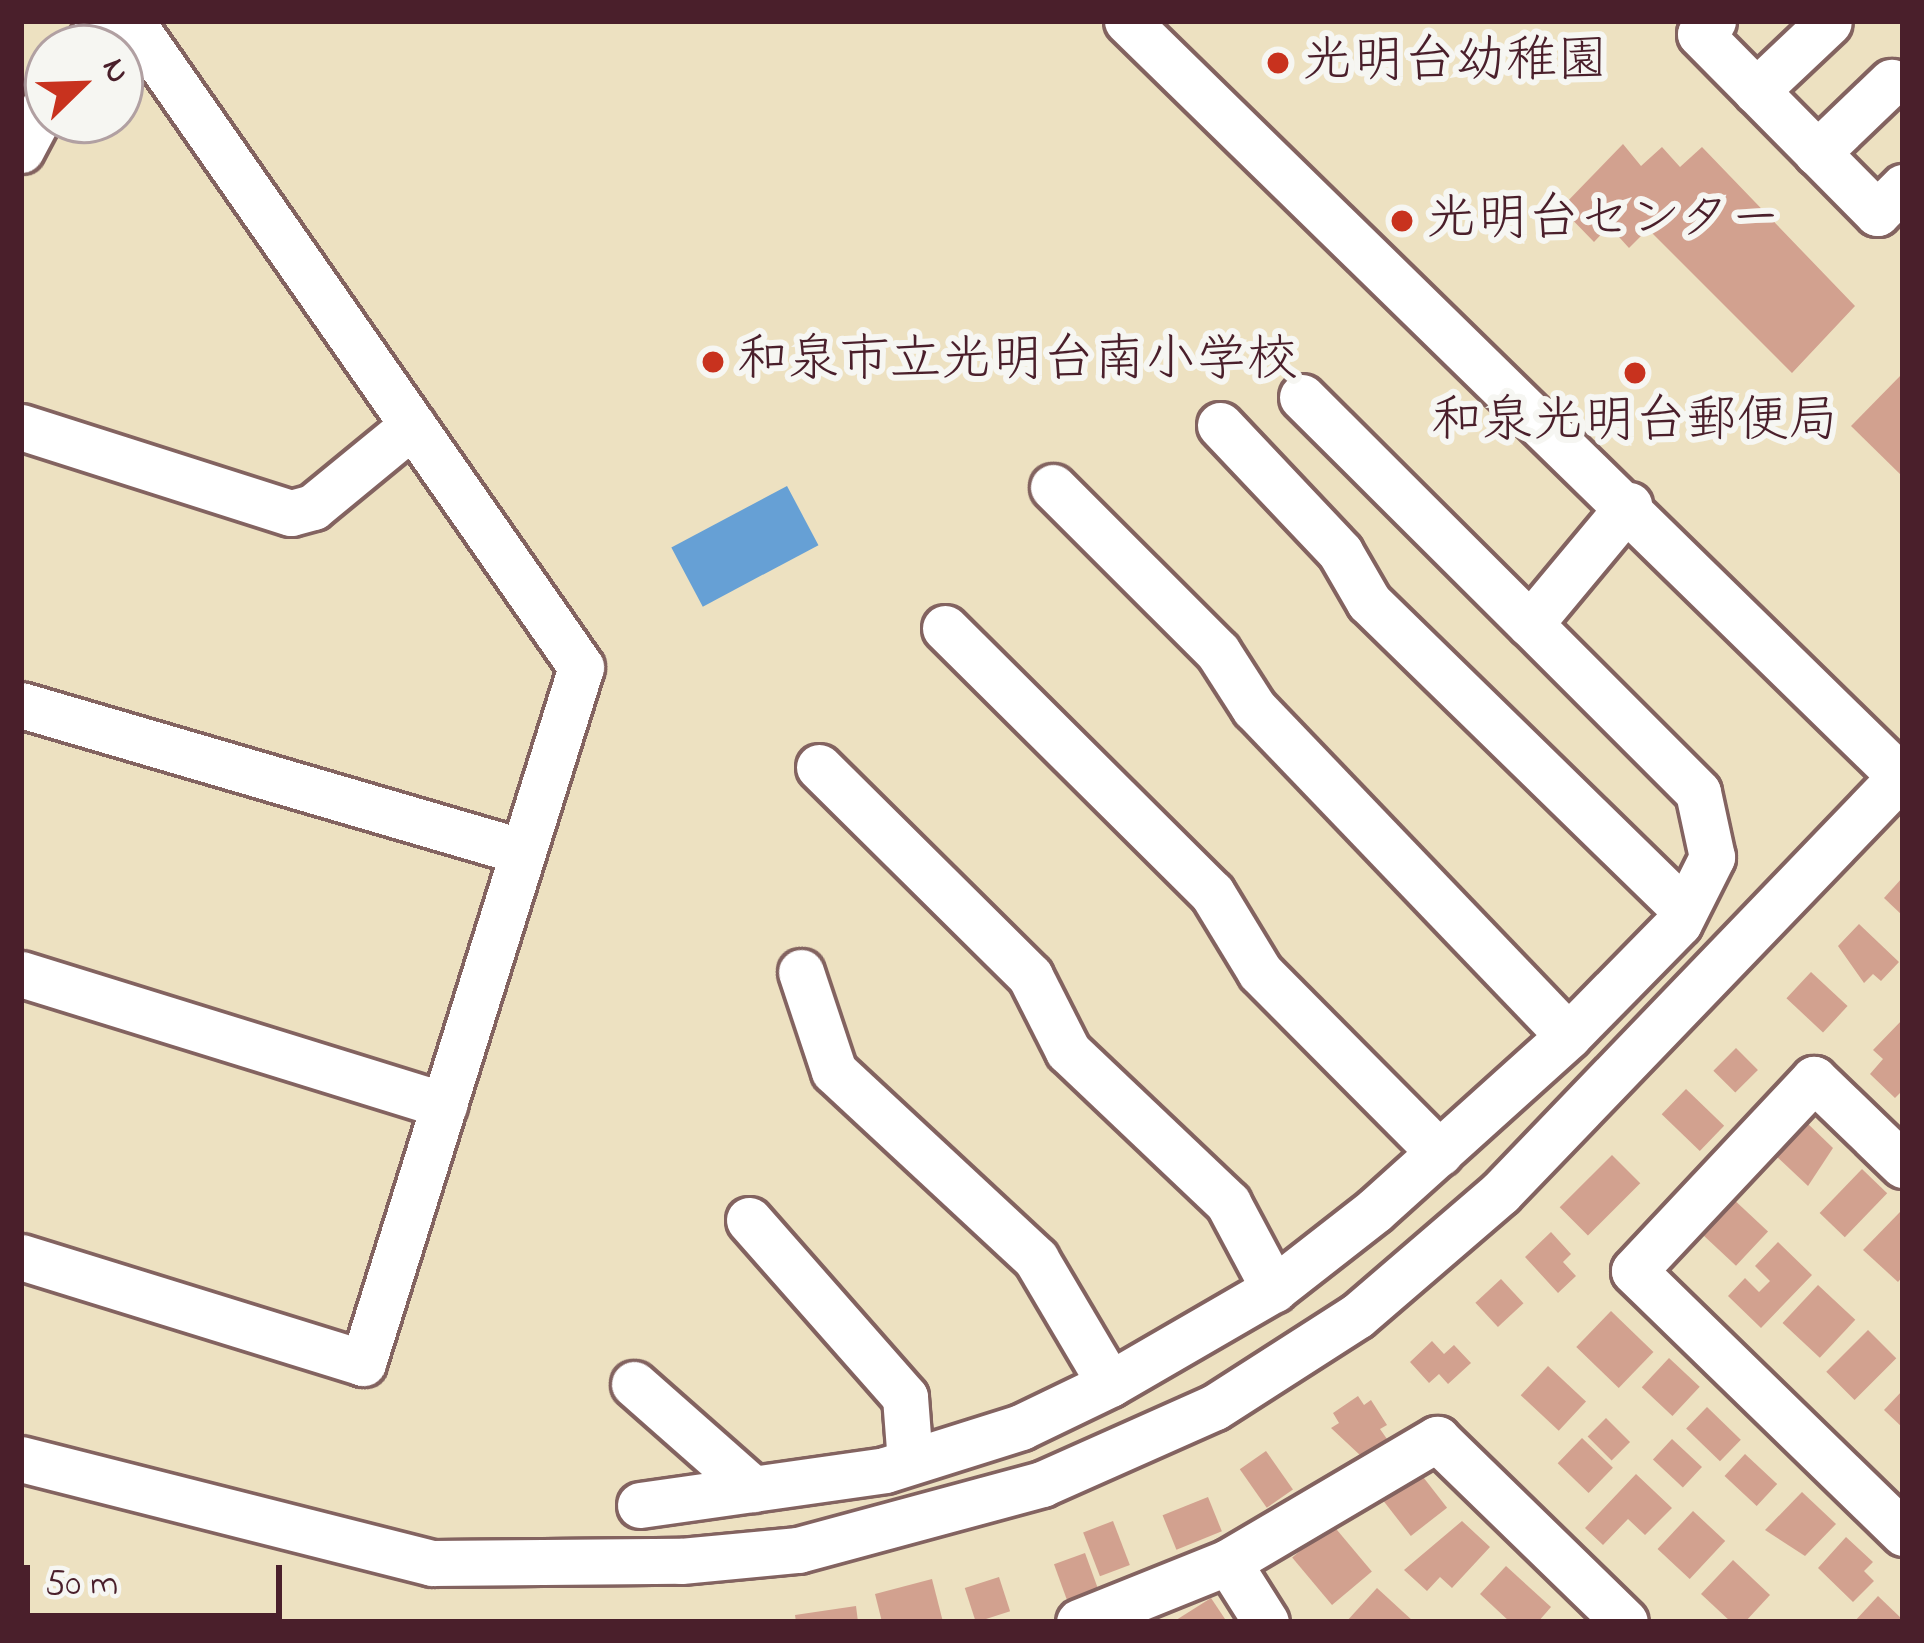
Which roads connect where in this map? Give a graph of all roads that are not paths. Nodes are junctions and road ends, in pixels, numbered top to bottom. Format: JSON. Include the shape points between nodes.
{"nodes":[{"id":1,"x":131,"y":21,"type":"edge"},
{"id":2,"x":1127,"y":21,"type":"edge"},
{"id":3,"x":1713,"y":21,"type":"edge"},
{"id":4,"x":1829,"y":22,"type":"edge"},
{"id":5,"x":1891,"y":82,"type":"dead end"},
{"id":6,"x":1756,"y":91,"type":"junction"},
{"id":7,"x":1817,"y":153,"type":"junction"},
{"id":8,"x":1903,"y":187,"type":"edge"},
{"id":9,"x":1302,"y":397,"type":"dead end"},
{"id":10,"x":413,"y":425,"type":"junction"},
{"id":11,"x":1220,"y":425,"type":"dead end"},
{"id":12,"x":21,"y":427,"type":"edge"},
{"id":13,"x":1053,"y":487,"type":"dead end"},
{"id":14,"x":1630,"y":505,"type":"junction"},
{"id":15,"x":1530,"y":624,"type":"junction"},
{"id":16,"x":945,"y":628,"type":"dead end"},
{"id":17,"x":21,"y":705,"type":"edge"},
{"id":18,"x":819,"y":766,"type":"dead end"},
{"id":19,"x":1903,"y":777,"type":"edge"},
{"id":20,"x":520,"y":851,"type":"junction"},
{"id":21,"x":1685,"y":910,"type":"junction"},
{"id":22,"x":801,"y":972,"type":"dead end"},
{"id":23,"x":21,"y":974,"type":"edge"},
{"id":24,"x":1568,"y":1036,"type":"junction"},
{"id":25,"x":444,"y":1105,"type":"junction"},
{"id":26,"x":1440,"y":1154,"type":"junction"},
{"id":27,"x":1903,"y":1165,"type":"edge"},
{"id":28,"x":748,"y":1220,"type":"dead end"},
{"id":29,"x":21,"y":1257,"type":"edge"},
{"id":30,"x":1274,"y":1289,"type":"junction"},
{"id":31,"x":634,"y":1384,"type":"dead end"},
{"id":32,"x":1110,"y":1384,"type":"junction"},
{"id":33,"x":21,"y":1459,"type":"edge"},
{"id":34,"x":910,"y":1462,"type":"junction"},
{"id":35,"x":753,"y":1489,"type":"junction"},
{"id":36,"x":640,"y":1505,"type":"dead end"},
{"id":37,"x":1903,"y":1533,"type":"edge"},
{"id":38,"x":1228,"y":1562,"type":"junction"},
{"id":39,"x":1078,"y":1622,"type":"edge"},
{"id":40,"x":1266,"y":1622,"type":"edge"},
{"id":41,"x":1625,"y":1622,"type":"edge"}],
"edges":[{"from":1,"to":10,"type":"street"},
{"from":2,"to":14,"type":"street"},
{"from":3,"to":6,"type":"street","via":[[1700,34]]},
{"from":4,"to":6,"type":"street"},
{"from":5,"to":7,"type":"street"},
{"from":6,"to":7,"type":"street"},
{"from":7,"to":8,"type":"street","via":[[1877,213]]},
{"from":9,"to":15,"type":"street"},
{"from":10,"to":12,"type":"street","via":[[313,507],[291,513]]},
{"from":10,"to":20,"type":"street","via":[[581,667]]},
{"from":11,"to":21,"type":"street","via":[[1340,552],[1370,602]]},
{"from":13,"to":24,"type":"street","via":[[1218,652],[1254,708]]},
{"from":14,"to":15,"type":"street"},
{"from":14,"to":19,"type":"street"},
{"from":15,"to":21,"type":"street","via":[[1699,792],[1712,857]]},
{"from":16,"to":26,"type":"street","via":[[1212,893],[1260,972]]},
{"from":17,"to":20,"type":"street"},
{"from":18,"to":30,"type":"street","via":[[1030,976],[1068,1051],[1228,1203]]},
{"from":19,"to":33,"type":"street","via":[[1499,1193],[1357,1316],[1215,1407],[1042,1484],[798,1550],[681,1561],[432,1563]]},
{"from":20,"to":25,"type":"street"},
{"from":21,"to":24,"type":"street"},
{"from":22,"to":32,"type":"street","via":[[834,1071],[1036,1259]]},
{"from":23,"to":25,"type":"street"},
{"from":24,"to":26,"type":"street"},
{"from":25,"to":29,"type":"street","via":[[363,1363]]},
{"from":26,"to":30,"type":"street"},
{"from":27,"to":37,"type":"street","via":[[1814,1079],[1634,1270]]},
{"from":28,"to":34,"type":"street","via":[[905,1397]]},
{"from":30,"to":32,"type":"street"},
{"from":31,"to":35,"type":"street"},
{"from":32,"to":34,"type":"street","via":[[1021,1427]]},
{"from":34,"to":35,"type":"street"},
{"from":35,"to":36,"type":"street"},
{"from":38,"to":39,"type":"street"},
{"from":38,"to":40,"type":"street"},
{"from":38,"to":41,"type":"street","via":[[1437,1439]]}]}
